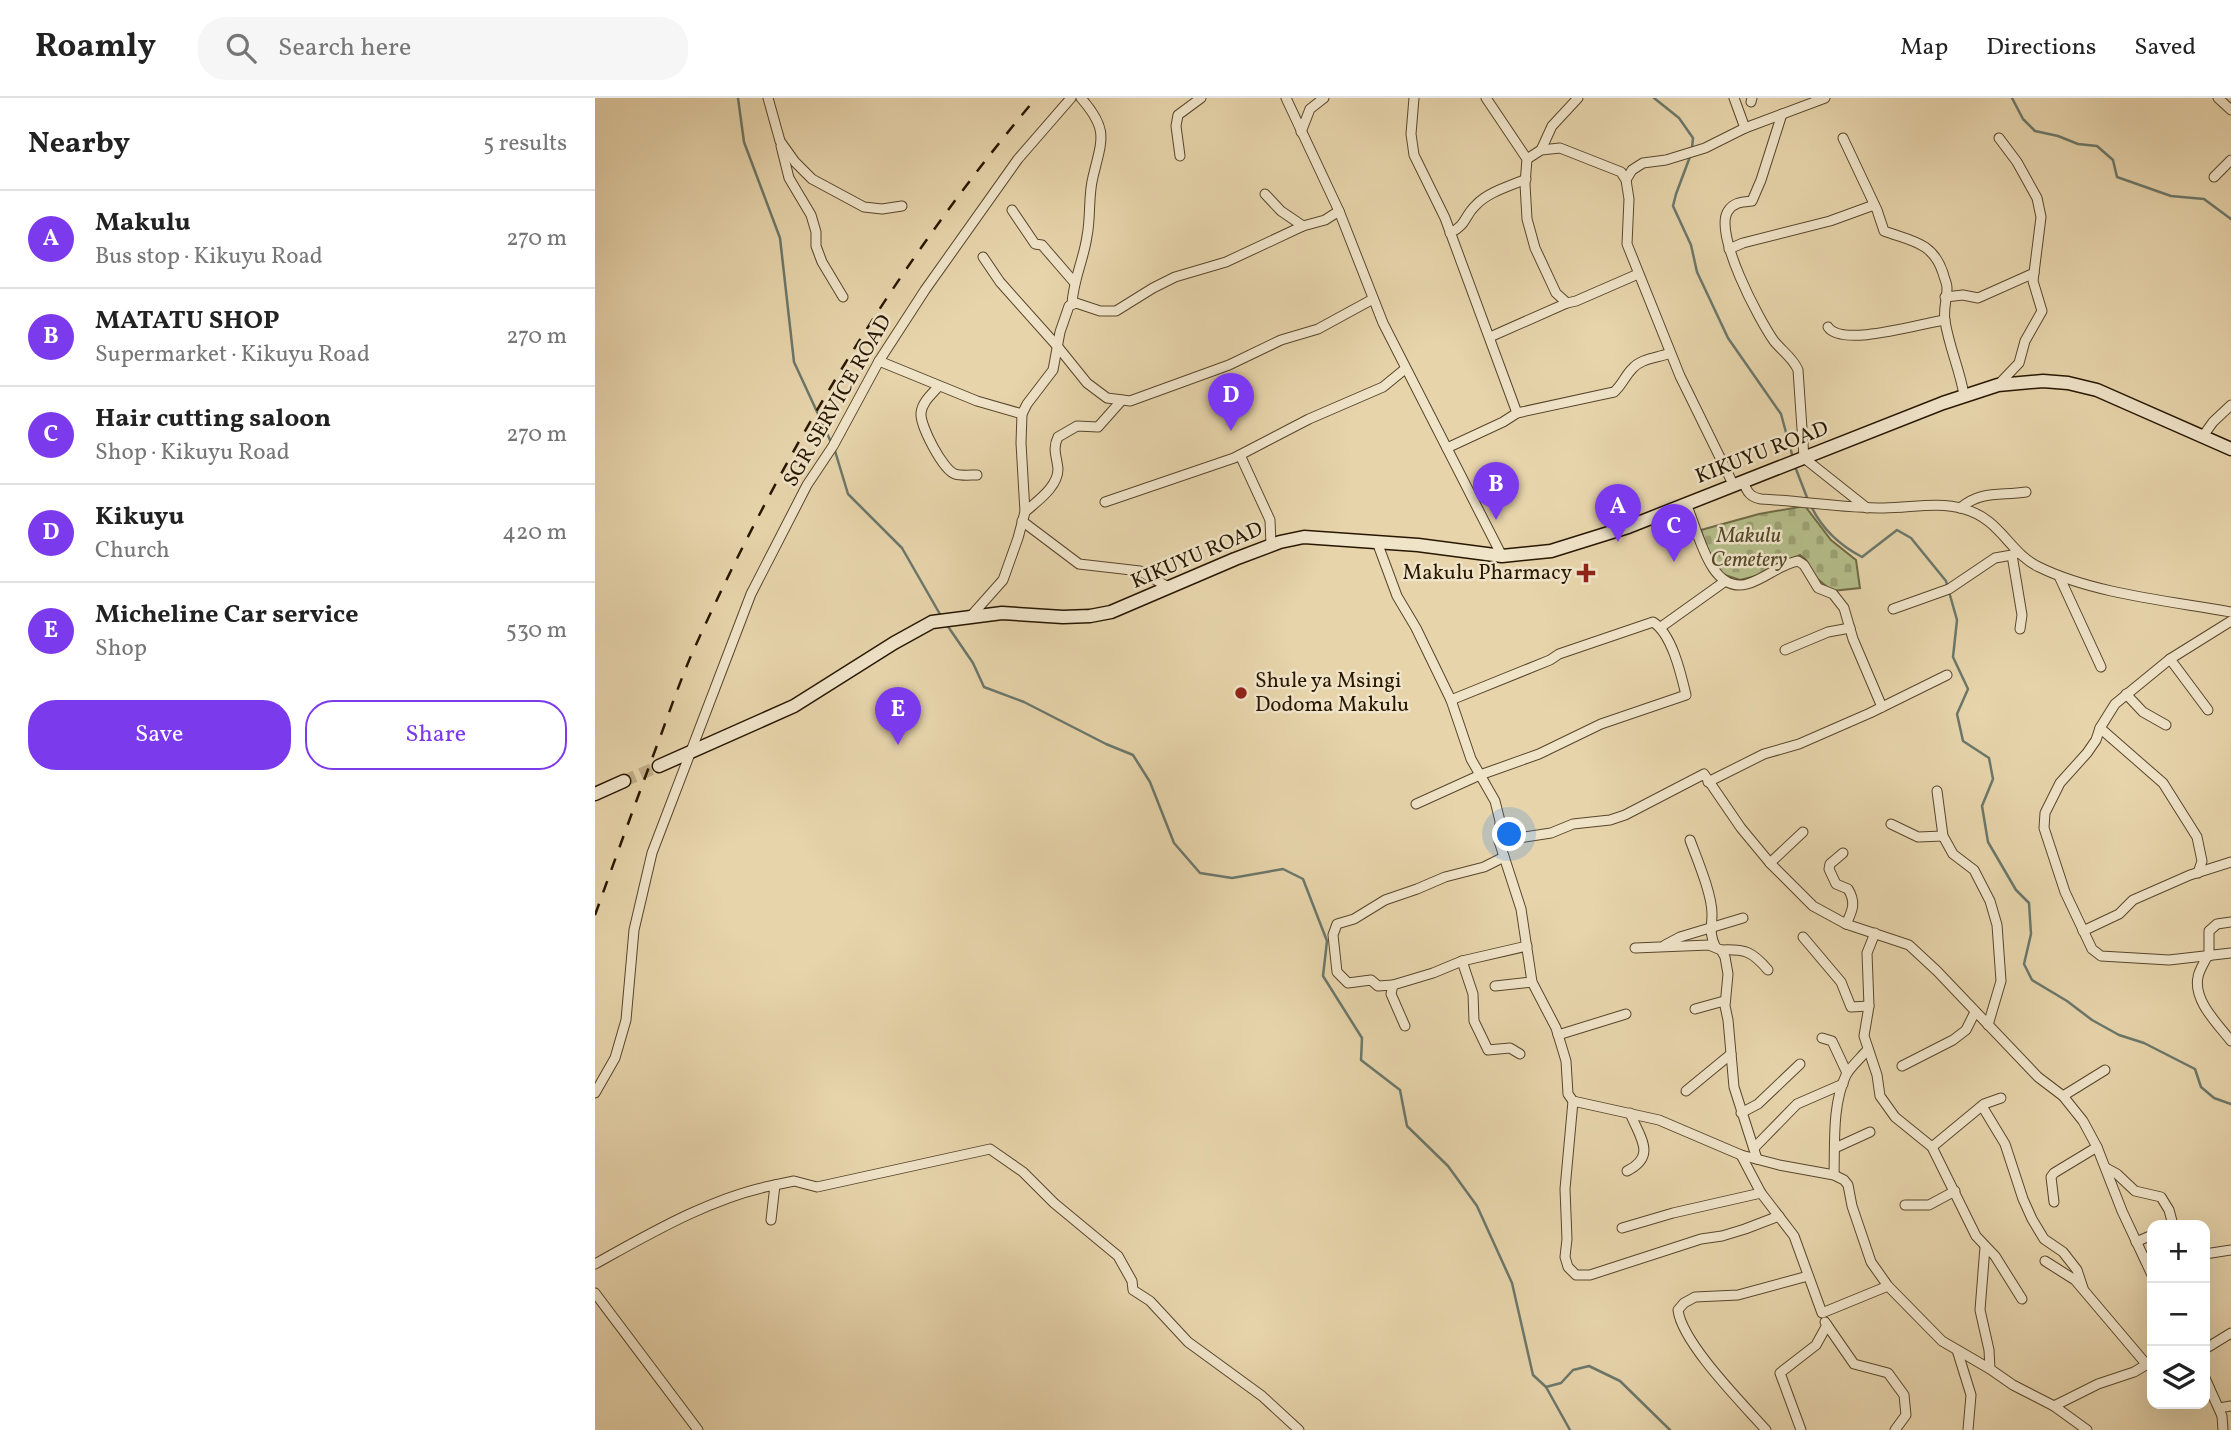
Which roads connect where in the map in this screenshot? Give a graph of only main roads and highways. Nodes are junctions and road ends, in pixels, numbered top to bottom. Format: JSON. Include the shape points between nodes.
{"nodes":[{"id":1,"x":2231,"y":449,"type":"edge"},
{"id":2,"x":659,"y":766,"type":"tunnel mouth"},
{"id":3,"x":624,"y":781,"type":"tunnel mouth"},
{"id":4,"x":595,"y":793,"type":"edge"}],
"edges":[{"from":1,"to":2,"type":"main road","name":"KIKUYU ROAD","via":[[2087,387],[2043,381],[1998,385],[1551,551],[1502,556],[1304,537],[1271,545],[1111,612],[1090,616],[1002,613],[932,622],[794,706]]},
{"from":3,"to":4,"type":"main road"}]}
